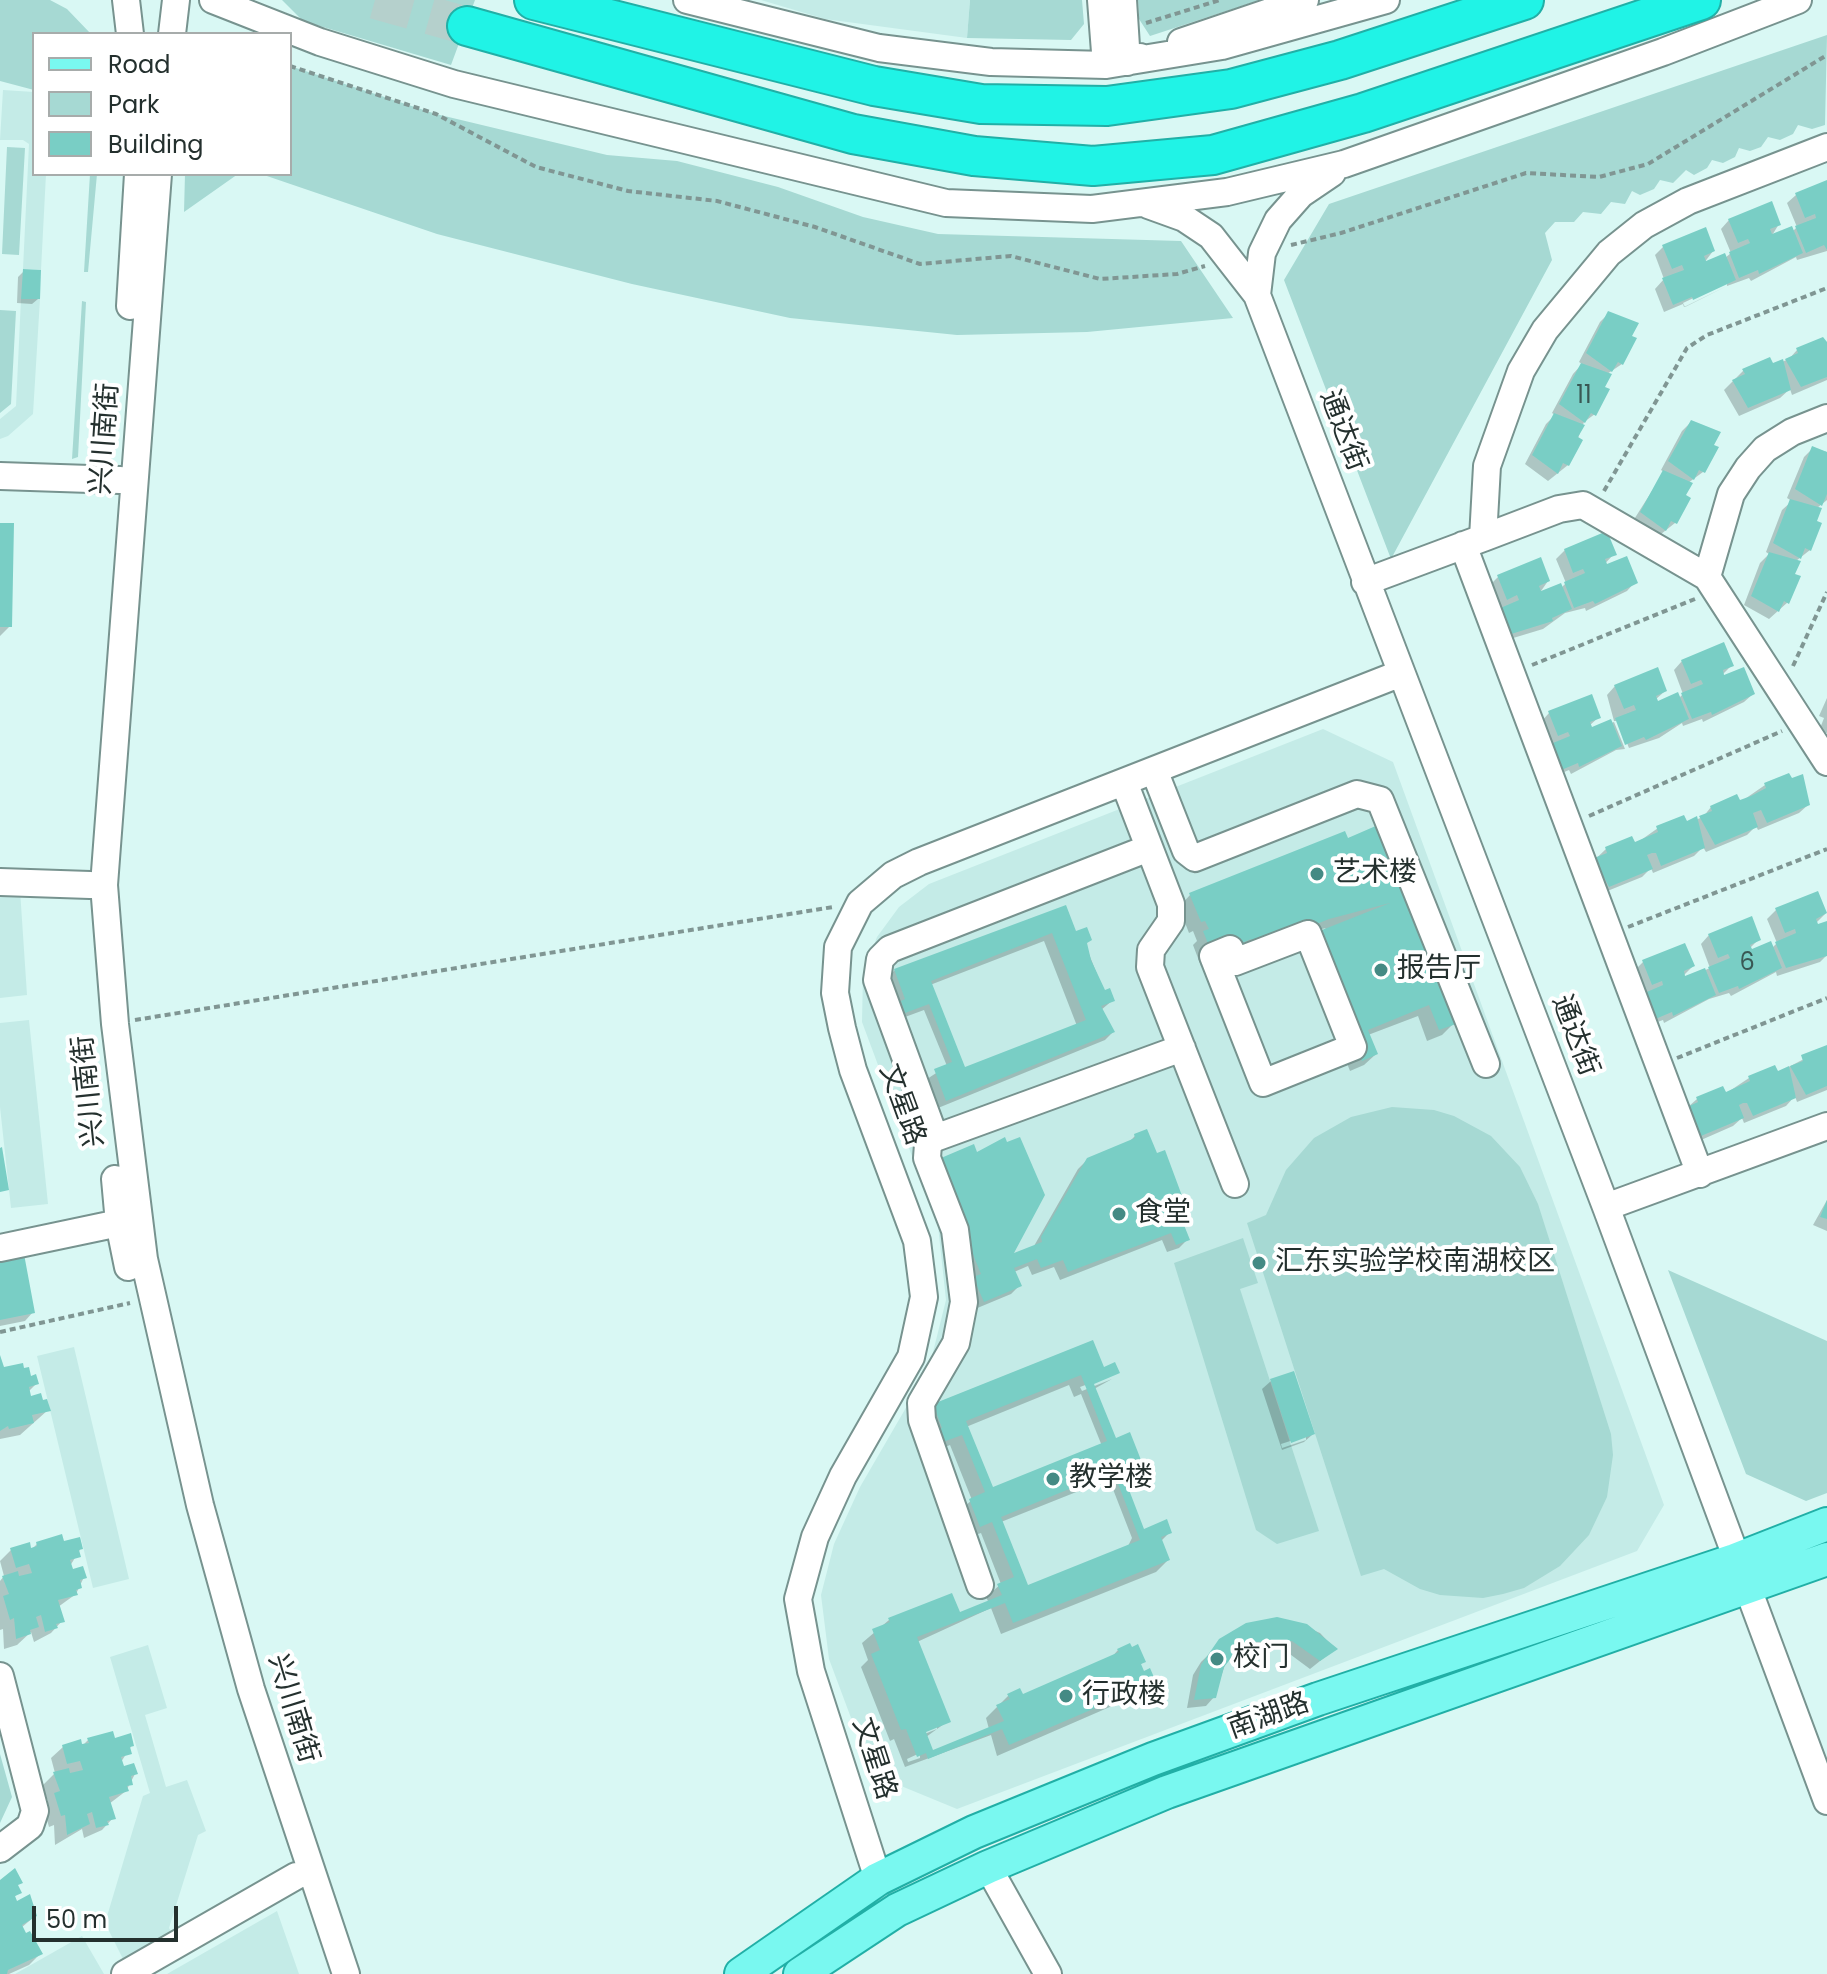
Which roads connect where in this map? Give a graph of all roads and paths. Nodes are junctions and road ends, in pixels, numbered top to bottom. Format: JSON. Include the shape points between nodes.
{"nodes":[{"id":1,"x":126,"y":0,"type":"edge"},
{"id":2,"x":176,"y":0,"type":"edge"},
{"id":3,"x":213,"y":0,"type":"edge"},
{"id":4,"x":271,"y":0,"type":"edge"},
{"id":5,"x":534,"y":0,"type":"edge"},
{"id":6,"x":687,"y":0,"type":"edge"},
{"id":7,"x":1101,"y":0,"type":"edge"},
{"id":8,"x":1123,"y":0,"type":"edge"},
{"id":9,"x":1220,"y":0,"type":"edge"},
{"id":10,"x":1305,"y":0,"type":"edge"},
{"id":11,"x":1386,"y":0,"type":"edge"},
{"id":12,"x":1524,"y":0,"type":"edge"},
{"id":13,"x":1701,"y":0,"type":"edge"},
{"id":14,"x":1763,"y":0,"type":"edge"},
{"id":15,"x":1798,"y":0,"type":"edge"},
{"id":16,"x":467,"y":26,"type":"tunnel mouth"},
{"id":17,"x":1125,"y":28,"type":"junction"},
{"id":18,"x":130,"y":32,"type":"edge"},
{"id":19,"x":172,"y":32,"type":"edge"},
{"id":20,"x":292,"y":38,"type":"edge"},
{"id":21,"x":320,"y":42,"type":"junction"},
{"id":22,"x":1663,"y":52,"type":"junction"},
{"id":23,"x":1117,"y":63,"type":"junction"},
{"id":24,"x":1827,"y":147,"type":"edge"},
{"id":25,"x":1344,"y":164,"type":"junction"},
{"id":26,"x":138,"y":176,"type":"edge"},
{"id":27,"x":158,"y":176,"type":"edge"},
{"id":28,"x":1140,"y":203,"type":"junction"},
{"id":29,"x":1827,"y":288,"type":"edge"},
{"id":30,"x":1257,"y":295,"type":"junction"},
{"id":31,"x":1827,"y":418,"type":"edge"},
{"id":32,"x":0,"y":476,"type":"edge"},
{"id":33,"x":120,"y":480,"type":"junction"},
{"id":34,"x":1594,"y":510,"type":"junction"},
{"id":35,"x":1473,"y":542,"type":"junction"},
{"id":36,"x":1365,"y":582,"type":"junction"},
{"id":37,"x":1711,"y":584,"type":"junction"},
{"id":38,"x":1827,"y":592,"type":"edge"},
{"id":39,"x":1511,"y":673,"type":"junction"},
{"id":40,"x":1399,"y":674,"type":"junction"},
{"id":41,"x":1782,"y":690,"type":"junction"},
{"id":42,"x":1803,"y":722,"type":"junction"},
{"id":43,"x":1827,"y":762,"type":"edge"},
{"id":44,"x":1154,"y":770,"type":"junction"},
{"id":45,"x":1124,"y":782,"type":"junction"},
{"id":46,"x":1568,"y":825,"type":"junction"},
{"id":47,"x":1149,"y":848,"type":"junction"},
{"id":48,"x":1827,"y":849,"type":"edge"},
{"id":49,"x":0,"y":882,"type":"edge"},
{"id":50,"x":90,"y":885,"type":"junction"},
{"id":51,"x":860,"y":903,"type":"junction"},
{"id":52,"x":1609,"y":934,"type":"junction"},
{"id":53,"x":1213,"y":956,"type":"joint"},
{"id":54,"x":1827,"y":998,"type":"edge"},
{"id":55,"x":115,"y":1024,"type":"junction"},
{"id":56,"x":1182,"y":1048,"type":"junction"},
{"id":57,"x":1486,"y":1064,"type":"dead end"},
{"id":58,"x":1659,"y":1066,"type":"junction"},
{"id":59,"x":1827,"y":1126,"type":"edge"},
{"id":60,"x":935,"y":1138,"type":"junction"},
{"id":61,"x":1700,"y":1174,"type":"junction"},
{"id":62,"x":1235,"y":1184,"type":"dead end"},
{"id":63,"x":1606,"y":1207,"type":"junction"},
{"id":64,"x":119,"y":1223,"type":"junction"},
{"id":65,"x":0,"y":1248,"type":"edge"},
{"id":66,"x":136,"y":1301,"type":"junction"},
{"id":67,"x":0,"y":1332,"type":"edge"},
{"id":68,"x":1827,"y":1524,"type":"edge"},
{"id":69,"x":1827,"y":1559,"type":"edge"},
{"id":70,"x":1735,"y":1560,"type":"junction"},
{"id":71,"x":980,"y":1585,"type":"dead end"},
{"id":72,"x":1746,"y":1590,"type":"junction"},
{"id":73,"x":0,"y":1676,"type":"edge"},
{"id":74,"x":1827,"y":1801,"type":"edge"},
{"id":75,"x":0,"y":1849,"type":"edge"},
{"id":76,"x":988,"y":1867,"type":"junction"},
{"id":77,"x":296,"y":1876,"type":"junction"},
{"id":78,"x":878,"y":1879,"type":"junction"},
{"id":79,"x":125,"y":1974,"type":"edge"},
{"id":80,"x":330,"y":1974,"type":"edge"},
{"id":81,"x":346,"y":1974,"type":"edge"},
{"id":82,"x":741,"y":1974,"type":"edge"},
{"id":83,"x":800,"y":1974,"type":"edge"},
{"id":84,"x":1048,"y":1974,"type":"edge"}],
"edges":[{"from":1,"to":18,"type":"street"},
{"from":2,"to":19,"type":"street"},
{"from":3,"to":21,"type":"street"},
{"from":4,"to":21,"type":"street","via":[[284,18]]},
{"from":5,"to":12,"type":"highway","via":[[874,86],[981,104],[1107,106],[1231,89]]},
{"from":6,"to":23,"type":"street","via":[[879,48],[991,62]]},
{"from":7,"to":23,"type":"street"},
{"from":8,"to":17,"type":"street"},
{"from":9,"to":17,"type":"path"},
{"from":10,"to":23,"type":"street"},
{"from":11,"to":23,"type":"street","via":[[1222,46]]},
{"from":13,"to":16,"type":"highway","via":[[1363,113],[1213,155],[1093,166],[974,156],[853,134]]},
{"from":14,"to":22,"type":"street"},
{"from":15,"to":22,"type":"street"},
{"from":17,"to":23,"type":"street"},
{"from":20,"to":21,"type":"street"},
{"from":21,"to":28,"type":"street","via":[[454,84],[946,203],[1092,209]]},
{"from":22,"to":25,"type":"street"},
{"from":24,"to":35,"type":"street","via":[[1688,201],[1644,225],[1609,253],[1545,330],[1521,371],[1487,466]]},
{"from":25,"to":28,"type":"street","via":[[1227,192]]},
{"from":25,"to":30,"type":"street","via":[[1301,194],[1278,220],[1262,253]]},
{"from":26,"to":33,"type":"street","name":"兴川南街"},
{"from":27,"to":55,"type":"street","name":"兴川南街","via":[[104,885]]},
{"from":28,"to":30,"type":"street","via":[[1184,218],[1211,236]]},
{"from":29,"to":34,"type":"path","via":[[1707,335],[1687,348]]},
{"from":30,"to":36,"type":"street","name":"通达街"},
{"from":31,"to":37,"type":"street","via":[[1779,441],[1748,468],[1731,494]]},
{"from":32,"to":33,"type":"street"},
{"from":33,"to":50,"type":"street","name":"兴川南街"},
{"from":34,"to":35,"type":"street","via":[[1574,504]]},
{"from":34,"to":37,"type":"street"},
{"from":35,"to":36,"type":"street"},
{"from":35,"to":39,"type":"street"},
{"from":36,"to":40,"type":"street","name":"通达街"},
{"from":37,"to":39,"type":"path"},
{"from":37,"to":41,"type":"street"},
{"from":38,"to":41,"type":"path"},
{"from":39,"to":46,"type":"street"},
{"from":40,"to":44,"type":"street","name":"文星路"},
{"from":40,"to":63,"type":"street","name":"通达街"},
{"from":41,"to":42,"type":"street"},
{"from":42,"to":43,"type":"street"},
{"from":42,"to":46,"type":"path"},
{"from":44,"to":45,"type":"street","name":"文星路"},
{"from":44,"to":57,"type":"street","via":[[1186,851],[1195,858],[1357,794],[1380,800]]},
{"from":45,"to":47,"type":"street"},
{"from":45,"to":51,"type":"street","name":"文星路","via":[[919,862],[893,875]]},
{"from":46,"to":52,"type":"street"},
{"from":47,"to":56,"type":"street","via":[[1173,913],[1151,950],[1150,967]]},
{"from":47,"to":60,"type":"street","via":[[890,949],[880,959],[877,980]]},
{"from":48,"to":52,"type":"path"},
{"from":49,"to":50,"type":"street"},
{"from":50,"to":64,"type":"street","name":"兴川南街"},
{"from":51,"to":55,"type":"path"},
{"from":51,"to":78,"type":"street","name":"文星路","via":[[838,947],[835,993],[853,1070],[917,1241],[924,1297],[911,1357],[826,1513],[798,1599],[811,1671]]},
{"from":52,"to":58,"type":"street"},
{"from":53,"to":53,"type":"street","via":[[1263,1083],[1353,1047],[1308,934],[1235,962],[1230,949]]},
{"from":54,"to":58,"type":"path"},
{"from":55,"to":81,"type":"street","name":"兴川南街","via":[[144,1259],[200,1505],[251,1689]]},
{"from":56,"to":60,"type":"street"},
{"from":56,"to":62,"type":"street"},
{"from":58,"to":61,"type":"street"},
{"from":59,"to":61,"type":"street"},
{"from":60,"to":71,"type":"street","via":[[928,1144],[927,1158],[955,1230],[964,1302],[956,1343],[921,1403],[922,1420]]},
{"from":61,"to":63,"type":"street"},
{"from":63,"to":70,"type":"street","name":"通达街"},
{"from":64,"to":65,"type":"street"},
{"from":64,"to":66,"type":"street","name":"兴川南街"},
{"from":66,"to":67,"type":"path"},
{"from":66,"to":77,"type":"street","name":"兴川南街","via":[[214,1617]]},
{"from":68,"to":70,"type":"main road","name":"南湖路"},
{"from":69,"to":72,"type":"main road","name":"南湖路"},
{"from":70,"to":72,"type":"street","name":"通达街"},
{"from":70,"to":78,"type":"main road","name":"南湖路","via":[[1153,1759],[974,1832]]},
{"from":72,"to":74,"type":"street","name":"通达街"},
{"from":72,"to":76,"type":"main road","name":"南湖路","via":[[1167,1792]]},
{"from":73,"to":75,"type":"street","via":[[35,1811],[30,1826]]},
{"from":76,"to":83,"type":"main road","name":"南湖路","via":[[897,1910]]},
{"from":76,"to":84,"type":"street"},
{"from":77,"to":79,"type":"street"},
{"from":77,"to":80,"type":"street","name":"兴川南街"},
{"from":78,"to":82,"type":"main road","name":"南湖路"}]}
